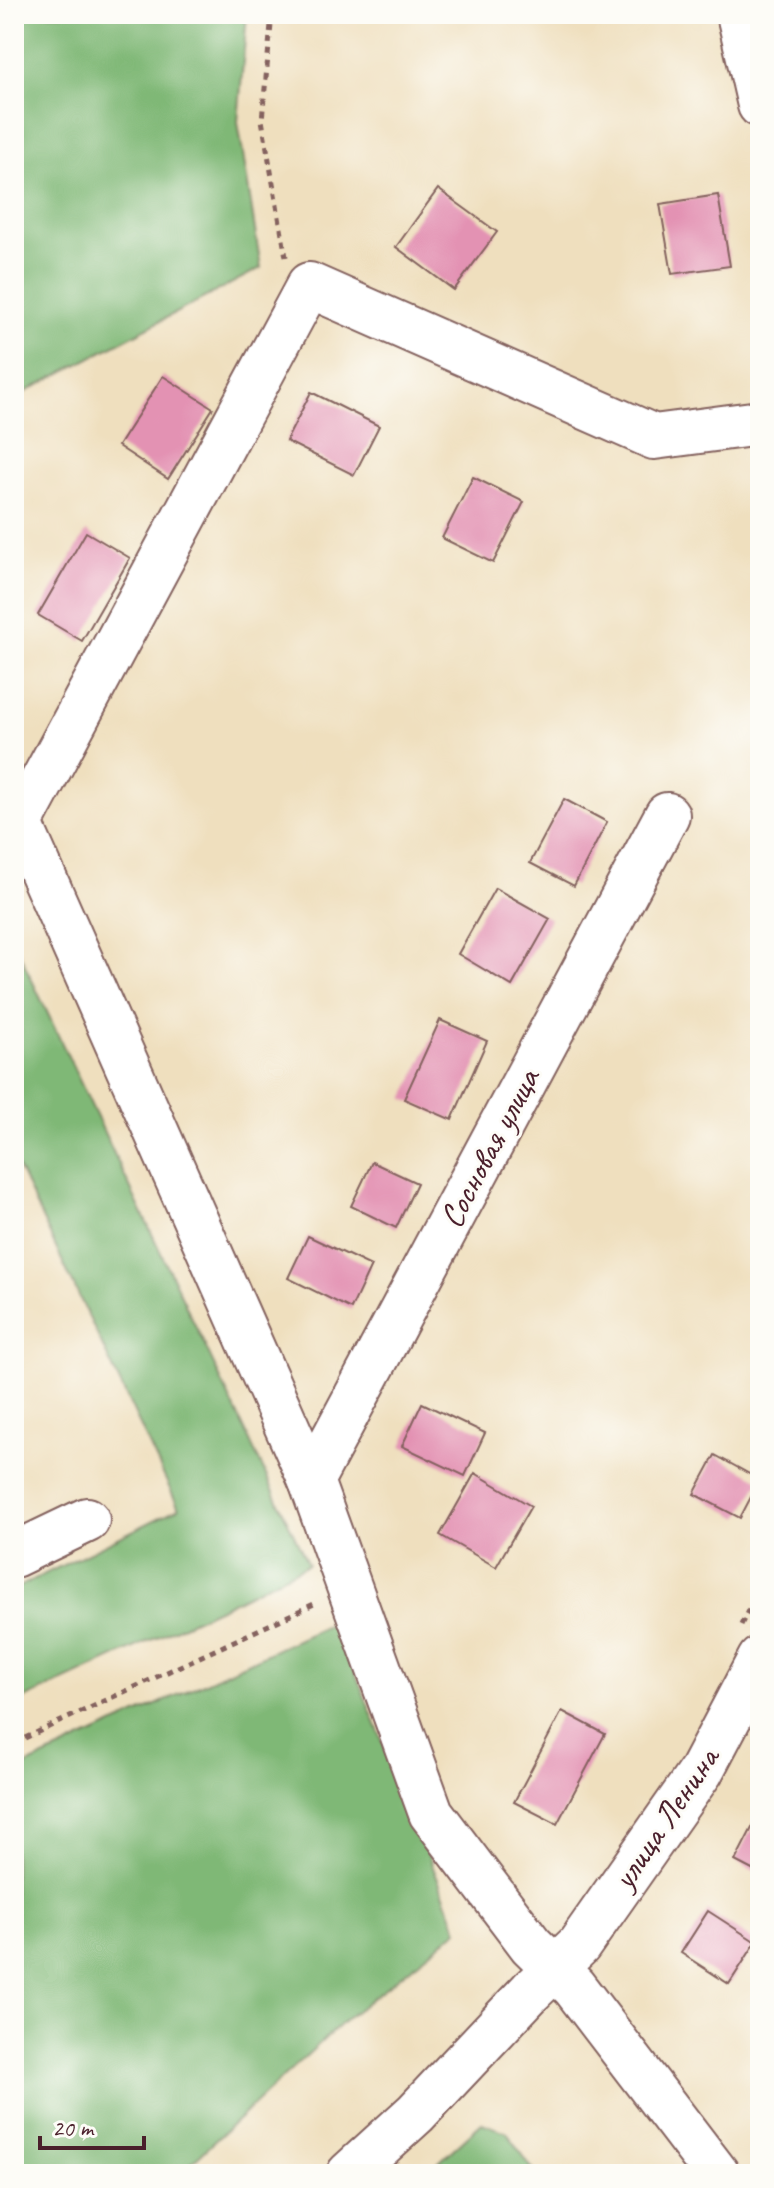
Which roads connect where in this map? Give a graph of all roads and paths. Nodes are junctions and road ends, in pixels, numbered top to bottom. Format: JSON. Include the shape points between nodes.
{"nodes":[{"id":1,"x":272,"y":14,"type":"edge"},
{"id":2,"x":739,"y":14,"type":"edge"},
{"id":3,"x":760,"y":105,"type":"edge"},
{"id":4,"x":309,"y":285,"type":"junction"},
{"id":5,"x":760,"y":423,"type":"edge"},
{"id":6,"x":667,"y":815,"type":"dead end"},
{"id":7,"x":17,"y":817,"type":"edge"},
{"id":8,"x":311,"y":1481,"type":"junction"},
{"id":9,"x":87,"y":1520,"type":"dead end"},
{"id":10,"x":14,"y":1555,"type":"edge"},
{"id":11,"x":349,"y":1589,"type":"junction"},
{"id":12,"x":760,"y":1659,"type":"edge"},
{"id":13,"x":14,"y":1743,"type":"edge"},
{"id":14,"x":556,"y":1969,"type":"junction"},
{"id":15,"x":349,"y":2174,"type":"edge"},
{"id":16,"x":717,"y":2174,"type":"edge"}],
"edges":[{"from":1,"to":4,"type":"path","via":[[262,120],[289,276]]},
{"from":2,"to":3,"type":"street"},
{"from":4,"to":5,"type":"street","via":[[654,437]]},
{"from":4,"to":7,"type":"street"},
{"from":6,"to":8,"type":"street","name":"Сосновая улица"},
{"from":7,"to":8,"type":"street"},
{"from":8,"to":11,"type":"street"},
{"from":9,"to":10,"type":"street"},
{"from":11,"to":13,"type":"path"},
{"from":11,"to":14,"type":"street","via":[[431,1813],[531,1945]]},
{"from":12,"to":14,"type":"street","name":"улица Ленина","via":[[701,1771],[579,1945]]},
{"from":14,"to":15,"type":"street","name":"улица Ленина"},
{"from":14,"to":16,"type":"street"}]}
